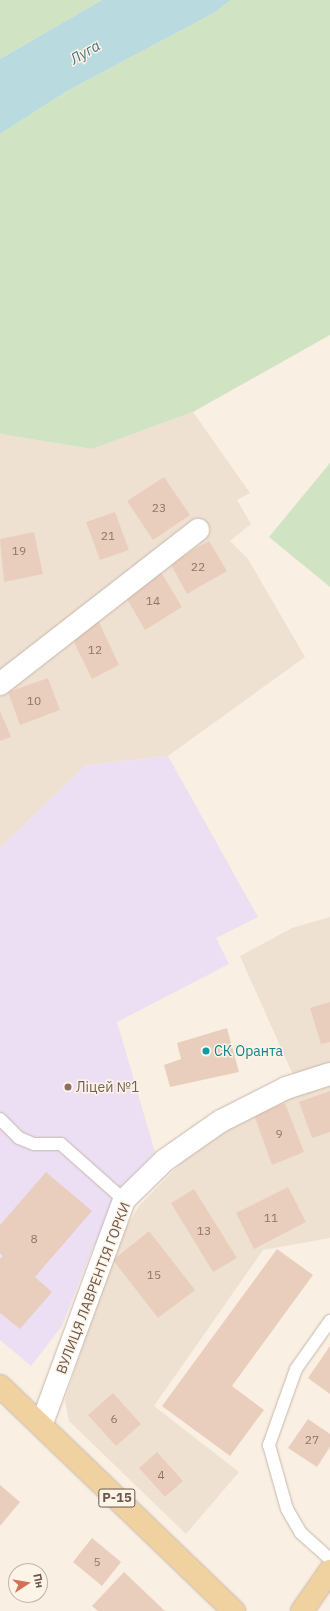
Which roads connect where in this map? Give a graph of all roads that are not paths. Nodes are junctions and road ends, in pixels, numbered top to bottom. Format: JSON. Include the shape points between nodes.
{"nodes":[{"id":1,"x":198,"y":530,"type":"dead end"},
{"id":2,"x":0,"y":684,"type":"edge"},
{"id":3,"x":330,"y":1074,"type":"edge"},
{"id":4,"x":0,"y":1119,"type":"edge"},
{"id":5,"x":124,"y":1200,"type":"junction"},
{"id":6,"x":330,"y":1321,"type":"edge"},
{"id":7,"x":0,"y":1386,"type":"edge"},
{"id":8,"x":42,"y":1423,"type":"junction"},
{"id":9,"x":330,"y":1559,"type":"edge"},
{"id":10,"x":330,"y":1571,"type":"edge"},
{"id":11,"x":234,"y":1611,"type":"edge"},
{"id":12,"x":302,"y":1611,"type":"edge"}],
"edges":[{"from":1,"to":2,"type":"street"},
{"from":3,"to":5,"type":"street","name":"ВУЛИЦЯ ЛАВРЕНТІЯ ГОРКИ","via":[[286,1088],[221,1121],[165,1160]]},
{"from":4,"to":5,"type":"lane","via":[[19,1138],[34,1144],[61,1144]]},
{"from":5,"to":8,"type":"street","name":"ВУЛИЦЯ ЛАВРЕНТІЯ ГОРКИ"},
{"from":6,"to":9,"type":"lane","via":[[296,1370],[269,1444],[286,1509],[301,1532]]},
{"from":7,"to":8,"type":"main road","number":"Р-15"},
{"from":8,"to":11,"type":"main road","number":"Р-15"},
{"from":10,"to":12,"type":"main road"}]}
